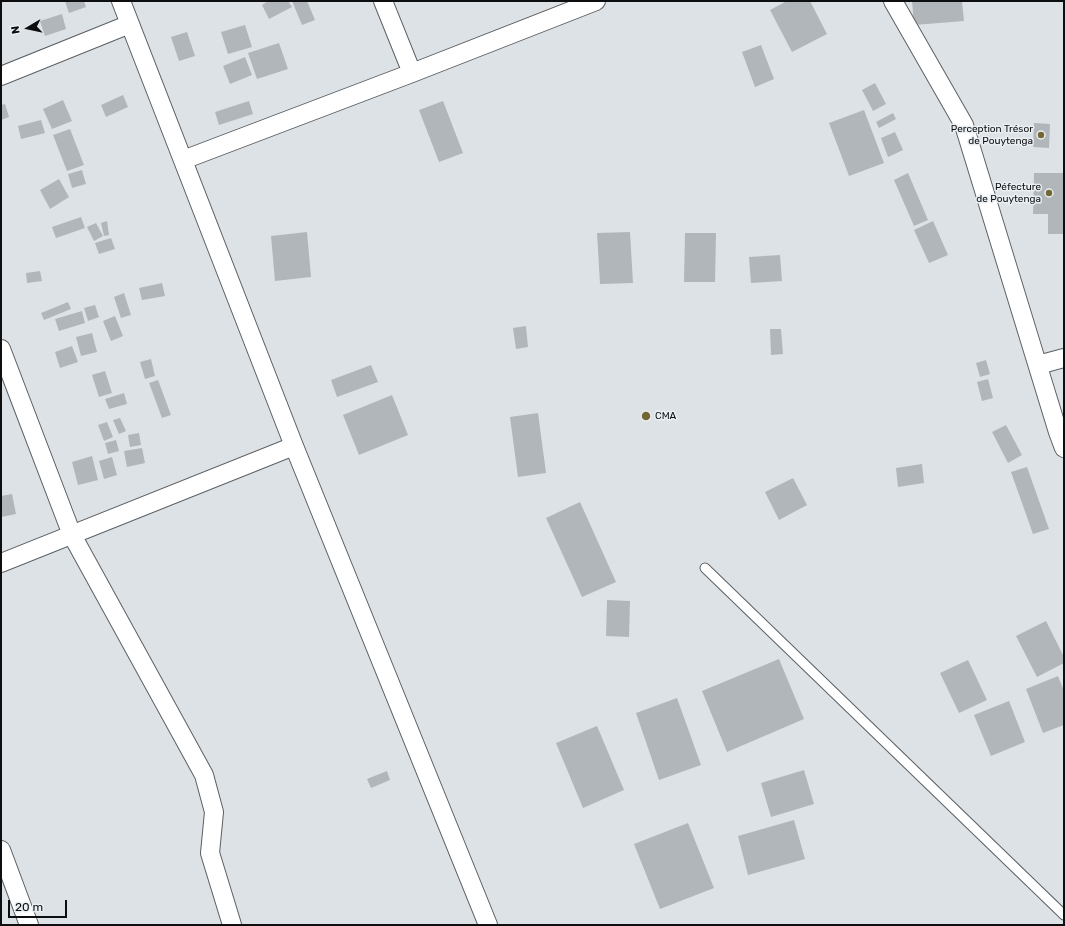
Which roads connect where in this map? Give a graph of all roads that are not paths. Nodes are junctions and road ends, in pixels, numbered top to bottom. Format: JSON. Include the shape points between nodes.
{"nodes":[{"id":1,"x":121,"y":1,"type":"edge"},
{"id":2,"x":383,"y":1,"type":"edge"},
{"id":3,"x":596,"y":1,"type":"edge"},
{"id":4,"x":893,"y":1,"type":"edge"},
{"id":5,"x":130,"y":24,"type":"junction"},
{"id":6,"x":412,"y":73,"type":"junction"},
{"id":7,"x":1,"y":76,"type":"edge"},
{"id":8,"x":183,"y":160,"type":"junction"},
{"id":9,"x":1,"y":351,"type":"edge"},
{"id":10,"x":1064,"y":358,"type":"edge"},
{"id":11,"x":1038,"y":365,"type":"junction"},
{"id":12,"x":294,"y":446,"type":"junction"},
{"id":13,"x":1064,"y":448,"type":"edge"},
{"id":14,"x":72,"y":535,"type":"junction"},
{"id":15,"x":1,"y":563,"type":"edge"},
{"id":16,"x":705,"y":568,"type":"dead end"},
{"id":17,"x":1,"y":850,"type":"edge"},
{"id":18,"x":1064,"y":915,"type":"edge"},
{"id":19,"x":29,"y":925,"type":"edge"},
{"id":20,"x":232,"y":925,"type":"edge"},
{"id":21,"x":488,"y":925,"type":"edge"}],
"edges":[{"from":1,"to":5,"type":"street"},
{"from":2,"to":6,"type":"street"},
{"from":3,"to":6,"type":"street"},
{"from":4,"to":11,"type":"street","via":[[964,125]]},
{"from":5,"to":7,"type":"street"},
{"from":5,"to":8,"type":"street"},
{"from":6,"to":8,"type":"street"},
{"from":8,"to":12,"type":"street"},
{"from":9,"to":14,"type":"street"},
{"from":10,"to":11,"type":"street"},
{"from":11,"to":13,"type":"street"},
{"from":12,"to":14,"type":"street"},
{"from":12,"to":21,"type":"street"},
{"from":14,"to":15,"type":"street"},
{"from":14,"to":20,"type":"street","via":[[204,775],[214,812],[210,853]]},
{"from":16,"to":18,"type":"lane"},
{"from":17,"to":19,"type":"street"}]}
